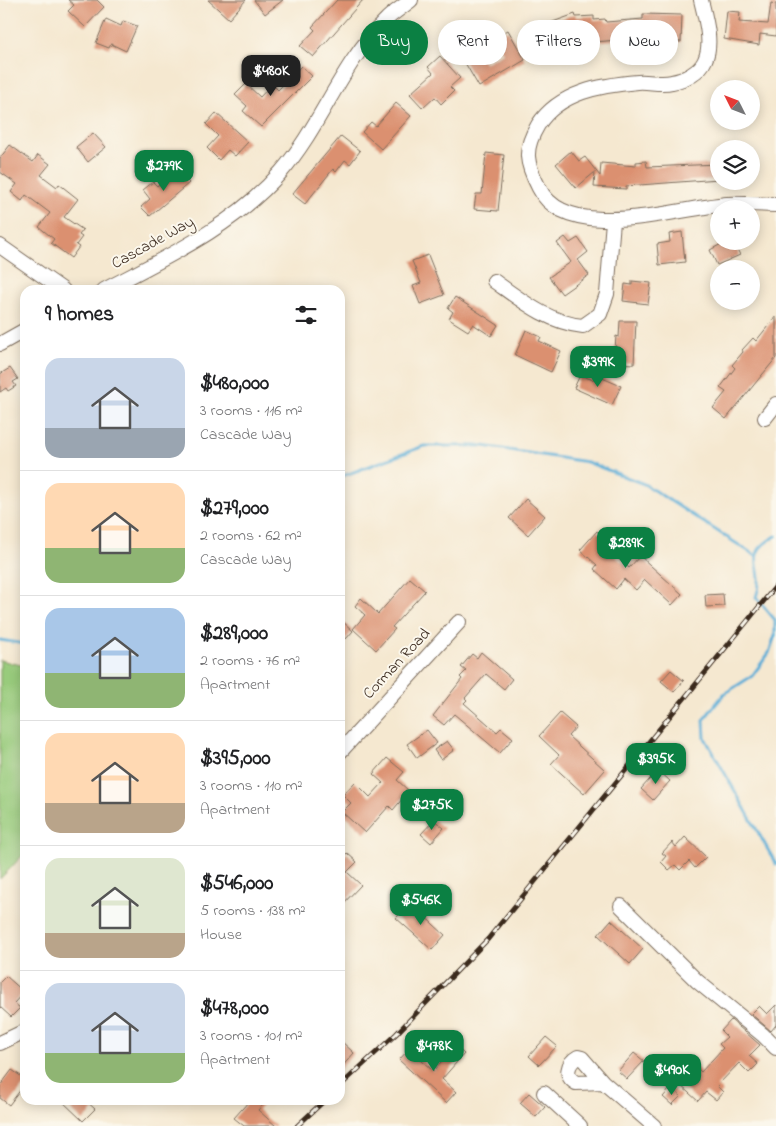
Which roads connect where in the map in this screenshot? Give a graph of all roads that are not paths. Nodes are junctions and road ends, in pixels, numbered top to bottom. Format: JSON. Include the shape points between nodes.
{"nodes":[{"id":1,"x":412,"y":0,"type":"edge"},
{"id":2,"x":701,"y":0,"type":"edge"},
{"id":3,"x":776,"y":205,"type":"edge"},
{"id":4,"x":613,"y":221,"type":"junction"},
{"id":5,"x":0,"y":246,"type":"edge"},
{"id":6,"x":494,"y":281,"type":"dead end"},
{"id":7,"x":56,"y":285,"type":"edge"},
{"id":8,"x":114,"y":285,"type":"edge"},
{"id":9,"x":20,"y":333,"type":"edge"},
{"id":10,"x":0,"y":344,"type":"edge"},
{"id":11,"x":776,"y":404,"type":"edge"},
{"id":12,"x":765,"y":418,"type":"dead end"},
{"id":13,"x":459,"y":622,"type":"dead end"},
{"id":14,"x":345,"y":747,"type":"edge"},
{"id":15,"x":621,"y":906,"type":"dead end"},
{"id":16,"x":20,"y":1034,"type":"edge"},
{"id":17,"x":0,"y":1044,"type":"edge"},
{"id":18,"x":776,"y":1048,"type":"edge"},
{"id":19,"x":603,"y":1082,"type":"dead end"},
{"id":20,"x":544,"y":1093,"type":"dead end"},
{"id":21,"x":580,"y":1126,"type":"edge"},
{"id":22,"x":654,"y":1126,"type":"edge"}],
"edges":[{"from":1,"to":8,"type":"street","name":"Cascade Way","via":[[384,22],[354,61],[322,115],[281,172],[250,202],[186,247]]},
{"from":2,"to":4,"type":"street","via":[[708,39],[705,60],[692,75],[671,83],[639,82],[591,88],[562,102],[542,118],[528,141],[529,169],[541,193],[559,210],[582,218]]},
{"from":3,"to":4,"type":"street","via":[[728,204]]},
{"from":4,"to":6,"type":"street","via":[[607,294],[600,314],[583,326],[568,325],[528,306]]},
{"from":5,"to":7,"type":"street"},
{"from":9,"to":10,"type":"street"},
{"from":11,"to":12,"type":"street"},
{"from":13,"to":14,"type":"street","name":"Corman Road"},
{"from":15,"to":18,"type":"street","via":[[697,981]]},
{"from":16,"to":17,"type":"street"},
{"from":19,"to":22,"type":"street"},
{"from":20,"to":21,"type":"street"}]}
